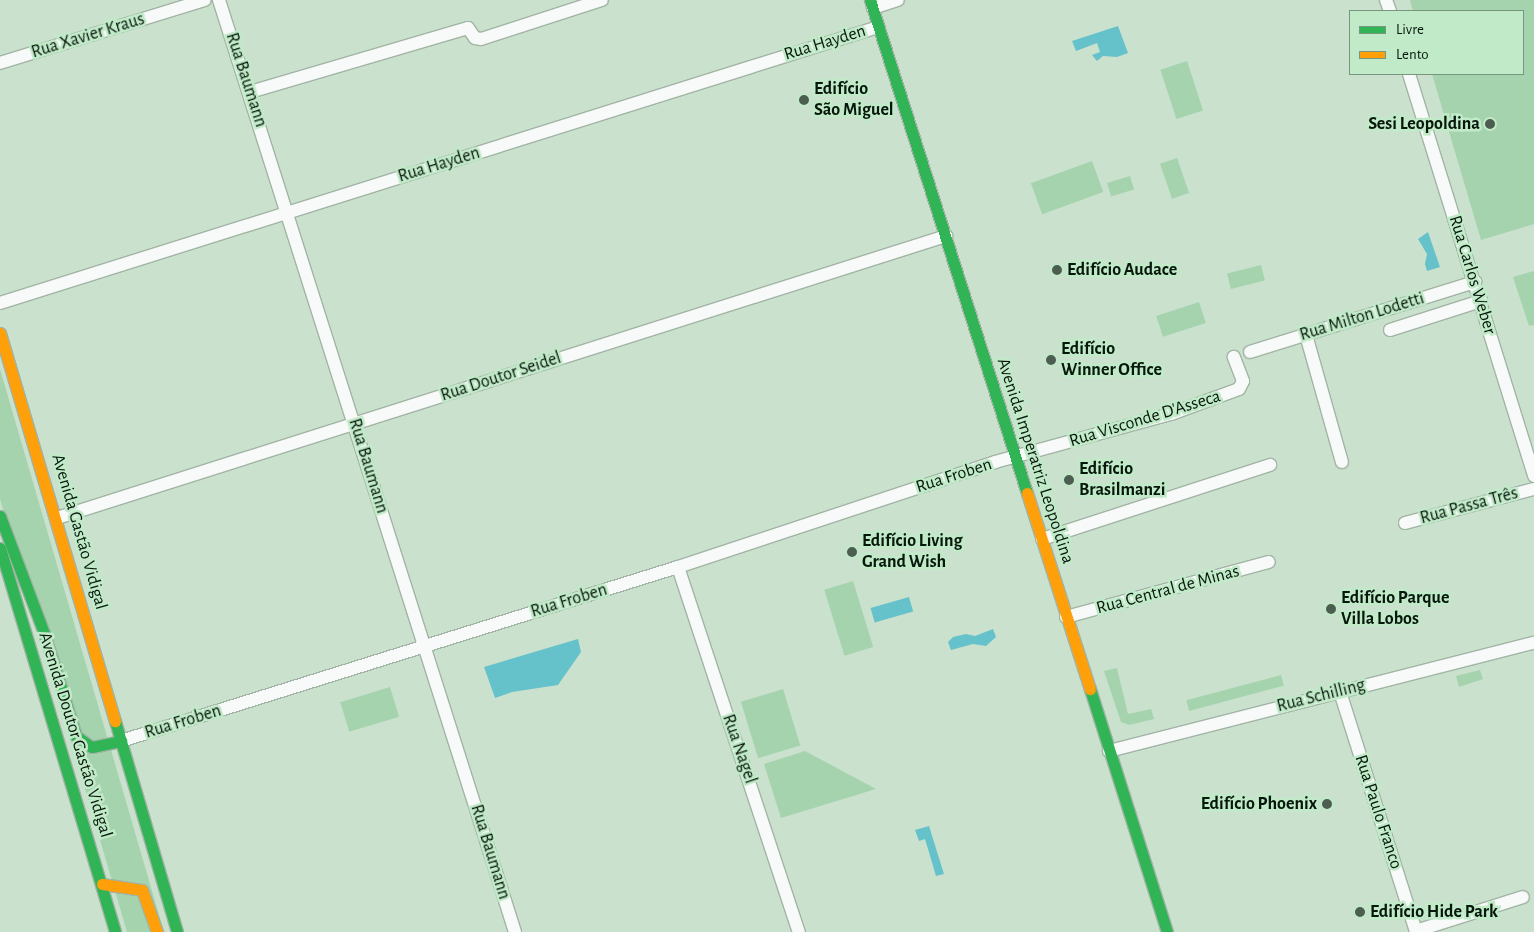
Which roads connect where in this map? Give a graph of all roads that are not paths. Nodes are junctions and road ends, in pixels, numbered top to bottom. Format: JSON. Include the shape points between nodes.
{"nodes":[{"id":1,"x":205,"y":0,"type":"edge"},
{"id":2,"x":219,"y":0,"type":"edge"},
{"id":3,"x":602,"y":0,"type":"edge"},
{"id":4,"x":898,"y":0,"type":"edge"},
{"id":5,"x":872,"y":4,"type":"edge"},
{"id":6,"x":878,"y":27,"type":"junction"},
{"id":7,"x":0,"y":63,"type":"edge"},
{"id":8,"x":1409,"y":75,"type":"edge"},
{"id":9,"x":250,"y":92,"type":"junction"},
{"id":10,"x":289,"y":212,"type":"junction"},
{"id":11,"x":946,"y":236,"type":"junction"},
{"id":12,"x":1475,"y":282,"type":"junction"},
{"id":13,"x":1481,"y":301,"type":"junction"},
{"id":14,"x":0,"y":303,"type":"edge"},
{"id":15,"x":1390,"y":330,"type":"dead end"},
{"id":16,"x":0,"y":333,"type":"edge"},
{"id":17,"x":1306,"y":335,"type":"junction"},
{"id":18,"x":1250,"y":352,"type":"dead end"},
{"id":19,"x":1234,"y":357,"type":"dead end"},
{"id":20,"x":354,"y":423,"type":"junction"},
{"id":21,"x":1530,"y":449,"type":"edge"},
{"id":22,"x":1016,"y":458,"type":"junction"},
{"id":23,"x":1342,"y":462,"type":"dead end"},
{"id":24,"x":1270,"y":465,"type":"dead end"},
{"id":25,"x":1534,"y":476,"type":"edge"},
{"id":26,"x":1534,"y":489,"type":"edge"},
{"id":27,"x":0,"y":516,"type":"edge"},
{"id":28,"x":57,"y":518,"type":"junction"},
{"id":29,"x":1405,"y":523,"type":"dead end"},
{"id":30,"x":0,"y":538,"type":"edge"},
{"id":31,"x":1042,"y":539,"type":"junction"},
{"id":32,"x":0,"y":548,"type":"edge"},
{"id":33,"x":1269,"y":562,"type":"dead end"},
{"id":34,"x":678,"y":567,"type":"junction"},
{"id":35,"x":1066,"y":617,"type":"junction"},
{"id":36,"x":1534,"y":643,"type":"edge"},
{"id":37,"x":425,"y":646,"type":"junction"},
{"id":38,"x":1340,"y":692,"type":"junction"},
{"id":39,"x":121,"y":741,"type":"junction"},
{"id":40,"x":1109,"y":751,"type":"junction"},
{"id":41,"x":103,"y":884,"type":"junction"},
{"id":42,"x":1523,"y":896,"type":"dead end"},
{"id":43,"x":116,"y":932,"type":"edge"},
{"id":44,"x":157,"y":932,"type":"edge"},
{"id":45,"x":178,"y":932,"type":"edge"},
{"id":46,"x":515,"y":932,"type":"edge"},
{"id":47,"x":799,"y":932,"type":"edge"},
{"id":48,"x":1167,"y":932,"type":"edge"},
{"id":49,"x":1416,"y":932,"type":"edge"}],
"edges":[{"from":1,"to":7,"type":"street","name":"Rua Xavier Kraus"},
{"from":2,"to":9,"type":"street","name":"Rua Baumann"},
{"from":3,"to":9,"type":"street","via":[[481,38],[475,38],[468,28]]},
{"from":4,"to":5,"type":"street"},
{"from":5,"to":6,"type":"main road","name":"Avenida Imperatriz Leopoldina"},
{"from":6,"to":10,"type":"street","name":"Rua Hayden"},
{"from":6,"to":11,"type":"main road","name":"Avenida Imperatriz Leopoldina"},
{"from":8,"to":12,"type":"street","name":"Rua Carlos Weber"},
{"from":9,"to":10,"type":"street","name":"Rua Baumann"},
{"from":10,"to":14,"type":"street","name":"Rua Hayden"},
{"from":10,"to":20,"type":"street","name":"Rua Baumann"},
{"from":11,"to":20,"type":"street","name":"Rua Doutor Seidel"},
{"from":11,"to":22,"type":"main road","name":"Avenida Imperatriz Leopoldina"},
{"from":12,"to":13,"type":"street","name":"Rua Carlos Weber"},
{"from":12,"to":17,"type":"street","name":"Rua Milton Lodetti"},
{"from":13,"to":15,"type":"street"},
{"from":13,"to":21,"type":"street","name":"Rua Carlos Weber"},
{"from":16,"to":28,"type":"main road","name":"Avenida Gastão Vidigal"},
{"from":17,"to":18,"type":"street","name":"Rua Milton Lodetti"},
{"from":17,"to":23,"type":"street"},
{"from":19,"to":22,"type":"street","name":"Rua Visconde D'Asseca","via":[[1243,381],[1239,389],[1171,414]]},
{"from":20,"to":28,"type":"street","name":"Rua Doutor Seidel"},
{"from":20,"to":37,"type":"street","name":"Rua Baumann"},
{"from":21,"to":25,"type":"street","name":"Rua Carlos Weber"},
{"from":22,"to":31,"type":"main road","name":"Avenida Imperatriz Leopoldina"},
{"from":22,"to":34,"type":"street","name":"Rua Froben","via":[[995,462]]},
{"from":24,"to":31,"type":"street"},
{"from":26,"to":29,"type":"street","name":"Rua Passa Três"},
{"from":27,"to":39,"type":"main road","via":[[44,633],[76,736],[92,747]]},
{"from":28,"to":39,"type":"main road","name":"Avenida Gastão Vidigal"},
{"from":30,"to":41,"type":"main road"},
{"from":31,"to":35,"type":"main road","name":"Avenida Imperatriz Leopoldina"},
{"from":32,"to":41,"type":"main road","name":"Avenida Doutor Gastão Vidigal"},
{"from":33,"to":35,"type":"street","name":"Rua Central de Minas"},
{"from":34,"to":37,"type":"street","name":"Rua Froben"},
{"from":34,"to":47,"type":"street","name":"Rua Nagel"},
{"from":35,"to":40,"type":"main road","name":"Avenida Imperatriz Leopoldina"},
{"from":36,"to":38,"type":"street","name":"Rua Schilling"},
{"from":37,"to":39,"type":"street","name":"Rua Froben"},
{"from":37,"to":46,"type":"street","name":"Rua Baumann"},
{"from":38,"to":40,"type":"street","name":"Rua Schilling"},
{"from":38,"to":49,"type":"street","name":"Rua Paulo Franco"},
{"from":39,"to":45,"type":"main road"},
{"from":40,"to":48,"type":"main road","name":"Avenida Imperatriz Leopoldina"},
{"from":41,"to":43,"type":"main road","name":"Avenida Doutor Gastão Vidigal"},
{"from":41,"to":44,"type":"main road","via":[[142,890]]},
{"from":42,"to":49,"type":"street"}]}
